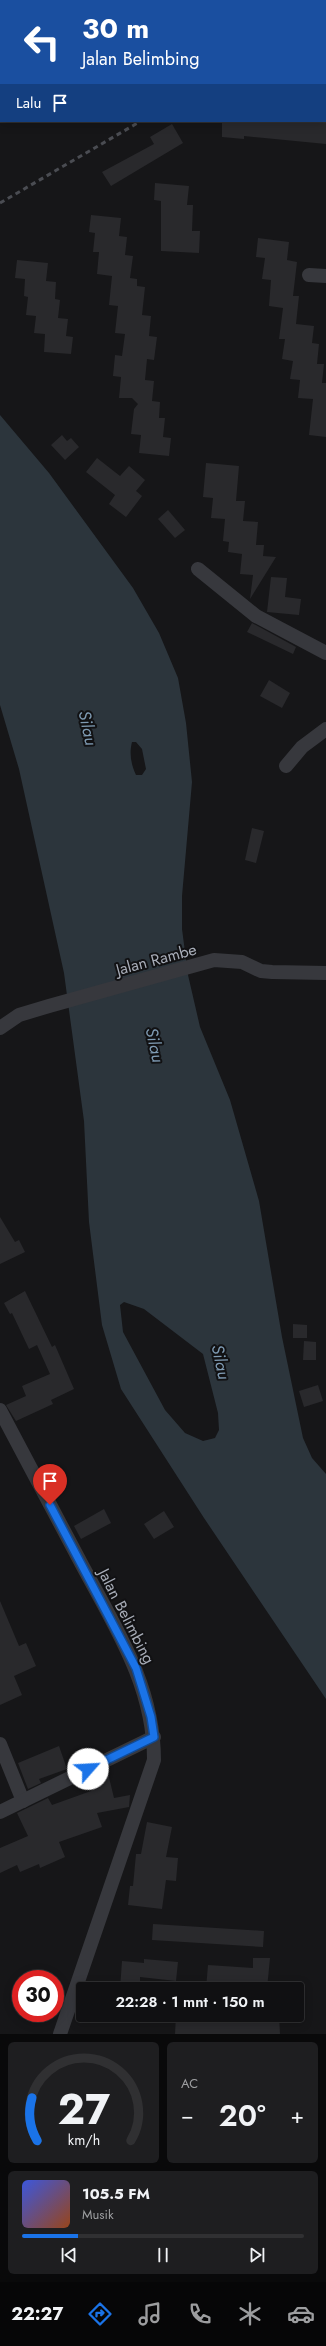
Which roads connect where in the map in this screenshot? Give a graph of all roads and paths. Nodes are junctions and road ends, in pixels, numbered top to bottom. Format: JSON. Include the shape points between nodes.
{"nodes":[{"id":1,"x":309,"y":275,"type":"dead end"},
{"id":2,"x":326,"y":276,"type":"edge"},
{"id":3,"x":198,"y":569,"type":"dead end"},
{"id":4,"x":326,"y":653,"type":"edge"},
{"id":5,"x":326,"y":729,"type":"edge"},
{"id":6,"x":286,"y":766,"type":"dead end"},
{"id":7,"x":326,"y":973,"type":"edge"},
{"id":8,"x":0,"y":1028,"type":"edge"},
{"id":9,"x":0,"y":1410,"type":"edge"},
{"id":10,"x":154,"y":1737,"type":"junction"},
{"id":11,"x":0,"y":1744,"type":"edge"},
{"id":12,"x":23,"y":1801,"type":"junction"},
{"id":13,"x":0,"y":1812,"type":"edge"},
{"id":14,"x":60,"y":2034,"type":"edge"}],
"edges":[{"from":1,"to":2,"type":"street"},
{"from":3,"to":4,"type":"street","via":[[256,616]]},
{"from":5,"to":6,"type":"street","via":[[302,747]]},
{"from":7,"to":8,"type":"street","name":"Jalan Rambe","via":[[260,971],[242,962],[214,960],[19,1015]]},
{"from":9,"to":10,"type":"street","name":"Jalan Belimbing","via":[[136,1668],[151,1717]]},
{"from":10,"to":12,"type":"street"},
{"from":10,"to":14,"type":"street","name":"Jalan Belimbing","via":[[154,1760]]},
{"from":11,"to":12,"type":"street"},
{"from":12,"to":13,"type":"street"}]}
